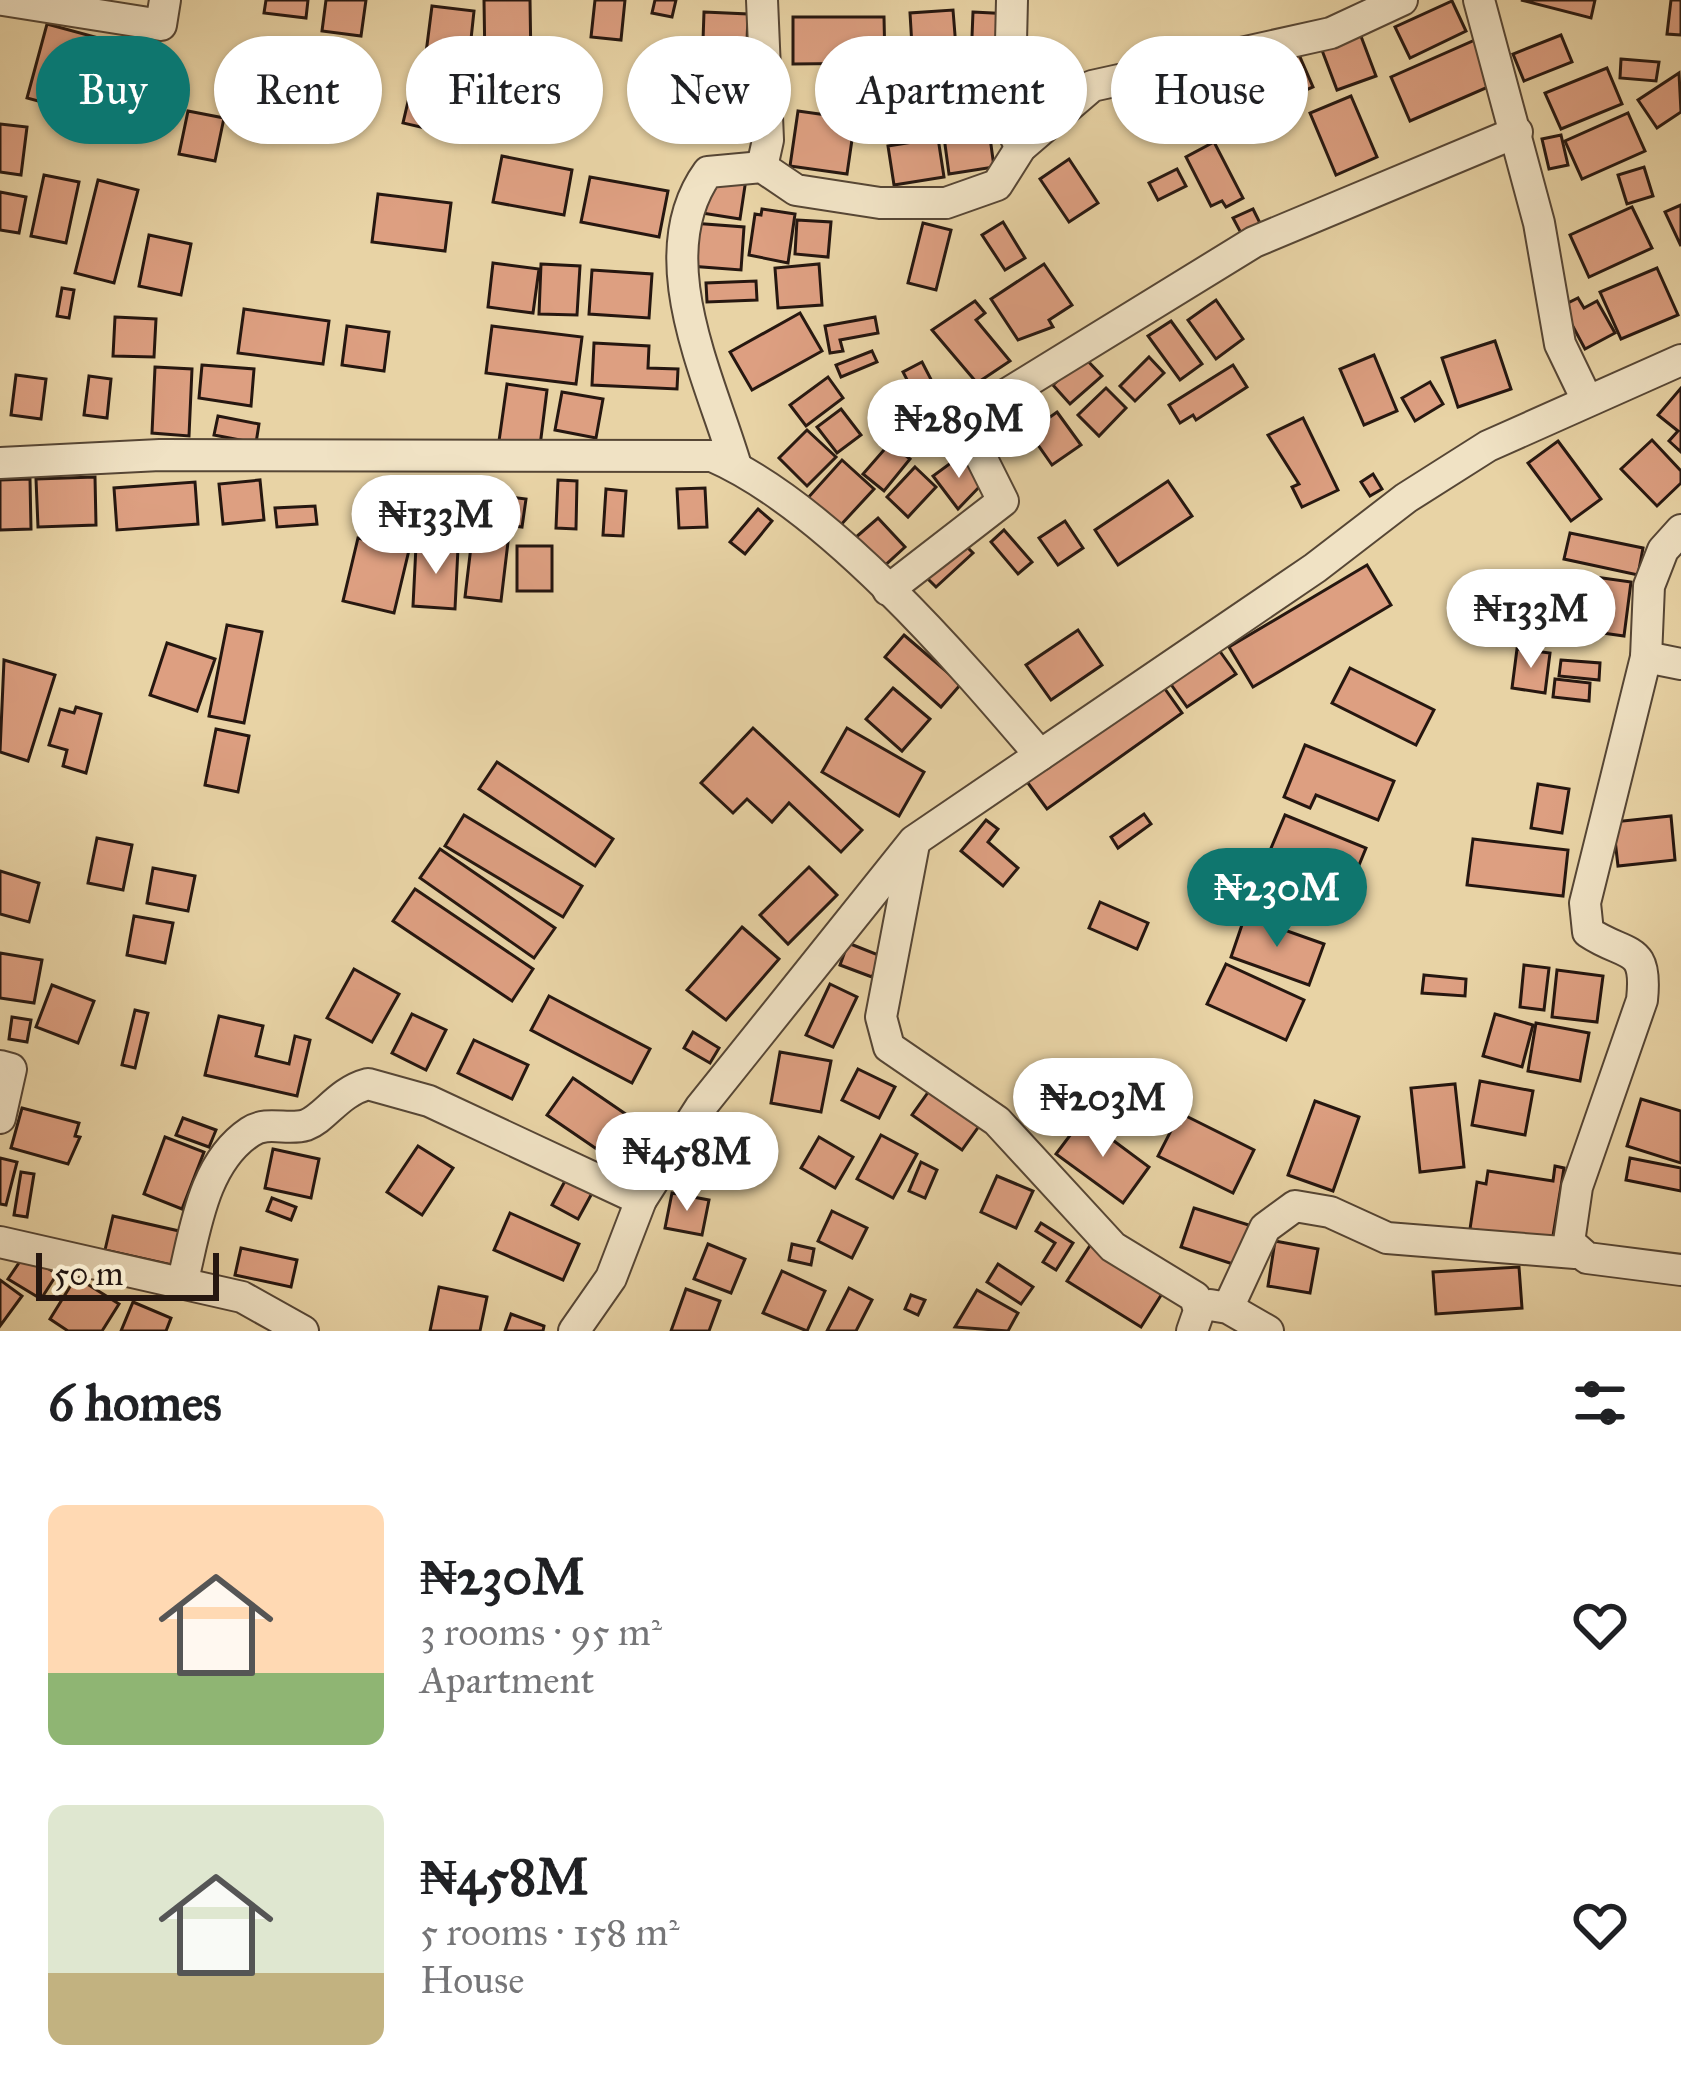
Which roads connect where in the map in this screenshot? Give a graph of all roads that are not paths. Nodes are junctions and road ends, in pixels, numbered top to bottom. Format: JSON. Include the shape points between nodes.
{"nodes":[{"id":1,"x":3,"y":0,"type":"edge"},
{"id":2,"x":165,"y":0,"type":"edge"},
{"id":3,"x":762,"y":0,"type":"edge"},
{"id":4,"x":1012,"y":0,"type":"edge"},
{"id":5,"x":1402,"y":0,"type":"edge"},
{"id":6,"x":1479,"y":0,"type":"edge"},
{"id":7,"x":1517,"y":131,"type":"junction"},
{"id":8,"x":1021,"y":147,"type":"junction"},
{"id":9,"x":762,"y":167,"type":"junction"},
{"id":10,"x":1681,"y":360,"type":"edge"},
{"id":11,"x":1587,"y":400,"type":"junction"},
{"id":12,"x":0,"y":463,"type":"edge"},
{"id":13,"x":736,"y":466,"type":"junction"},
{"id":14,"x":1681,"y":530,"type":"edge"},
{"id":15,"x":888,"y":590,"type":"junction"},
{"id":16,"x":1646,"y":657,"type":"junction"},
{"id":17,"x":1681,"y":664,"type":"edge"},
{"id":18,"x":1040,"y":755,"type":"junction"},
{"id":19,"x":914,"y":841,"type":"junction"},
{"id":20,"x":0,"y":1066,"type":"edge"},
{"id":21,"x":0,"y":1118,"type":"edge"},
{"id":22,"x":640,"y":1200,"type":"junction"},
{"id":23,"x":0,"y":1242,"type":"edge"},
{"id":24,"x":1575,"y":1253,"type":"junction"},
{"id":25,"x":1681,"y":1270,"type":"edge"},
{"id":26,"x":182,"y":1284,"type":"junction"},
{"id":27,"x":1206,"y":1314,"type":"edge"},
{"id":28,"x":303,"y":1331,"type":"edge"},
{"id":29,"x":574,"y":1331,"type":"edge"},
{"id":30,"x":1268,"y":1331,"type":"edge"}],
"edges":[{"from":1,"to":2,"type":"street","via":[[160,25]]},
{"from":3,"to":9,"type":"street"},
{"from":4,"to":8,"type":"street","via":[[1009,125]]},
{"from":5,"to":8,"type":"street","via":[[1330,33],[1093,86]]},
{"from":6,"to":7,"type":"street"},
{"from":7,"to":11,"type":"street","via":[[1561,344]]},
{"from":7,"to":15,"type":"street","via":[[1254,242],[963,421],[1003,500]]},
{"from":8,"to":9,"type":"street","via":[[998,184],[946,203],[796,190]]},
{"from":9,"to":13,"type":"street","via":[[708,172],[694,191],[679,273]]},
{"from":10,"to":11,"type":"street"},
{"from":11,"to":18,"type":"street","via":[[1488,446],[1406,498]]},
{"from":12,"to":13,"type":"street","via":[[684,453]]},
{"from":13,"to":15,"type":"street"},
{"from":14,"to":16,"type":"street","via":[[1648,586]]},
{"from":15,"to":18,"type":"street"},
{"from":16,"to":17,"type":"street"},
{"from":16,"to":24,"type":"street","via":[[1584,920],[1588,932],[1641,961],[1642,1000],[1577,1187],[1569,1242]]},
{"from":18,"to":19,"type":"street"},
{"from":19,"to":22,"type":"street","via":[[700,1108]]},
{"from":19,"to":27,"type":"street","via":[[881,1017],[889,1047],[997,1121],[1093,1229]]},
{"from":20,"to":21,"type":"street","via":[[11,1070]]},
{"from":22,"to":26,"type":"street","via":[[429,1101],[368,1084],[304,1125],[251,1131],[224,1159],[194,1224]]},
{"from":22,"to":29,"type":"street","via":[[611,1278]]},
{"from":23,"to":26,"type":"street"},
{"from":24,"to":25,"type":"street"},
{"from":24,"to":27,"type":"street","via":[[1387,1238],[1295,1206],[1265,1228]]},
{"from":26,"to":28,"type":"street","via":[[270,1308]]},
{"from":27,"to":30,"type":"street"}]}
